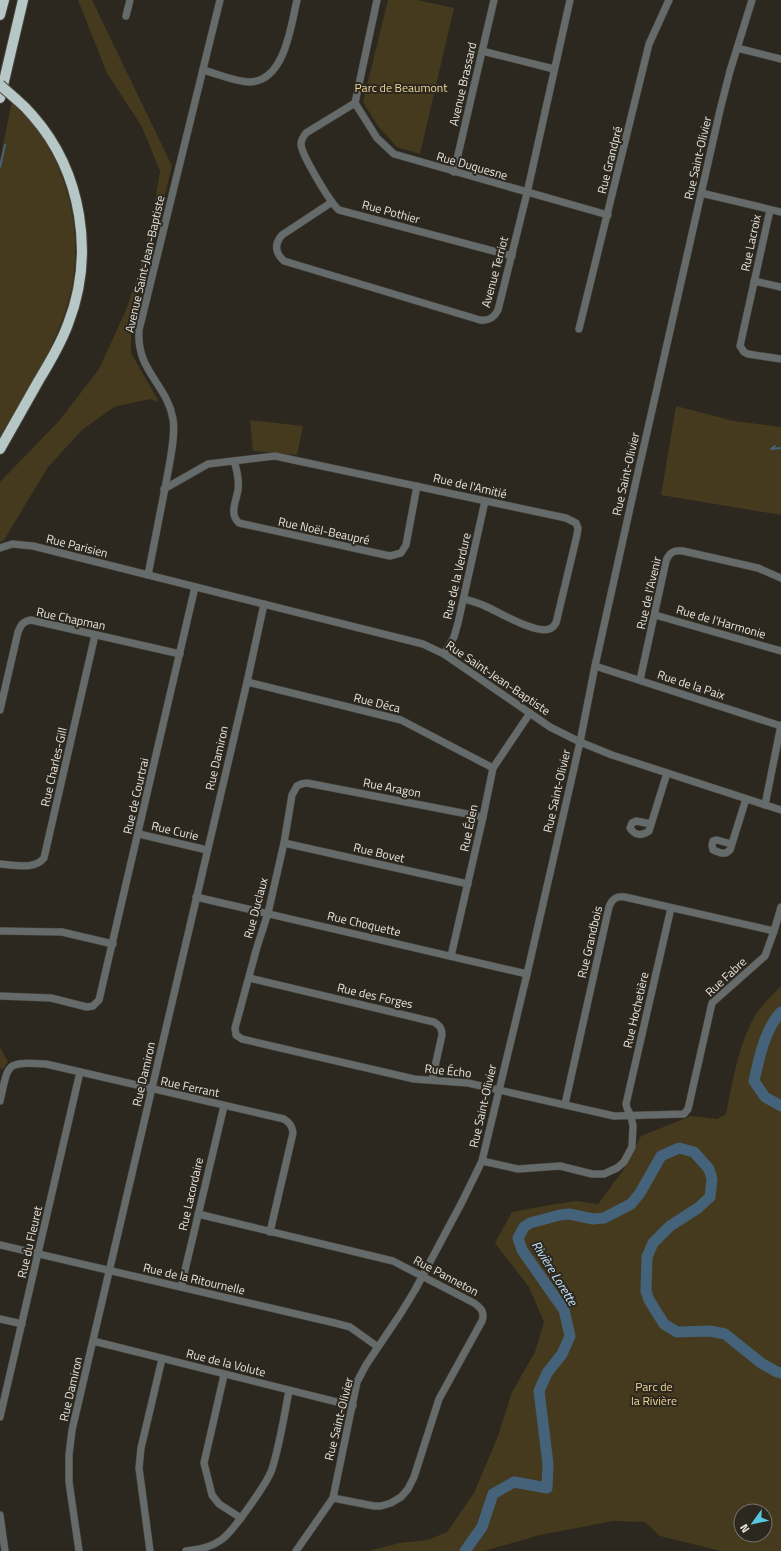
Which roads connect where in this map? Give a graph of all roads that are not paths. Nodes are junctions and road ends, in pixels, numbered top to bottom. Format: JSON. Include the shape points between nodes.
{"nodes":[{"id":1,"x":4,"y":0,"type":"edge"},
{"id":2,"x":23,"y":0,"type":"edge"},
{"id":3,"x":130,"y":0,"type":"edge"},
{"id":4,"x":220,"y":0,"type":"edge"},
{"id":5,"x":297,"y":0,"type":"edge"},
{"id":6,"x":377,"y":0,"type":"edge"},
{"id":7,"x":494,"y":0,"type":"edge"},
{"id":8,"x":570,"y":0,"type":"edge"},
{"id":9,"x":669,"y":0,"type":"edge"},
{"id":10,"x":752,"y":0,"type":"edge"},
{"id":11,"x":0,"y":15,"type":"edge"},
{"id":12,"x":126,"y":16,"type":"dead end"},
{"id":13,"x":737,"y":48,"type":"junction"},
{"id":14,"x":482,"y":51,"type":"junction"},
{"id":15,"x":781,"y":59,"type":"edge"},
{"id":16,"x":554,"y":69,"type":"junction"},
{"id":17,"x":203,"y":70,"type":"junction"},
{"id":18,"x":0,"y":85,"type":"edge"},
{"id":19,"x":0,"y":98,"type":"edge"},
{"id":20,"x":355,"y":103,"type":"junction"},
{"id":21,"x":454,"y":172,"type":"junction"},
{"id":22,"x":527,"y":193,"type":"junction"},
{"id":23,"x":701,"y":193,"type":"junction"},
{"id":24,"x":332,"y":202,"type":"junction"},
{"id":25,"x":770,"y":210,"type":"junction"},
{"id":26,"x":781,"y":212,"type":"edge"},
{"id":27,"x":608,"y":215,"type":"junction"},
{"id":28,"x":512,"y":256,"type":"junction"},
{"id":29,"x":754,"y":281,"type":"junction"},
{"id":30,"x":781,"y":287,"type":"edge"},
{"id":31,"x":579,"y":328,"type":"dead end"},
{"id":32,"x":781,"y":359,"type":"edge"},
{"id":33,"x":0,"y":448,"type":"edge"},
{"id":34,"x":234,"y":461,"type":"junction"},
{"id":35,"x":418,"y":486,"type":"junction"},
{"id":36,"x":164,"y":489,"type":"junction"},
{"id":37,"x":485,"y":501,"type":"junction"},
{"id":38,"x":0,"y":548,"type":"edge"},
{"id":39,"x":148,"y":575,"type":"junction"},
{"id":40,"x":781,"y":578,"type":"edge"},
{"id":41,"x":196,"y":587,"type":"junction"},
{"id":42,"x":464,"y":599,"type":"junction"},
{"id":43,"x":264,"y":604,"type":"junction"},
{"id":44,"x":655,"y":615,"type":"junction"},
{"id":45,"x":95,"y":635,"type":"junction"},
{"id":46,"x":781,"y":651,"type":"edge"},
{"id":47,"x":180,"y":654,"type":"junction"},
{"id":48,"x":444,"y":654,"type":"junction"},
{"id":49,"x":595,"y":666,"type":"junction"},
{"id":50,"x":640,"y":680,"type":"junction"},
{"id":51,"x":247,"y":682,"type":"junction"},
{"id":52,"x":0,"y":710,"type":"edge"},
{"id":53,"x":530,"y":713,"type":"junction"},
{"id":54,"x":781,"y":726,"type":"edge"},
{"id":55,"x":580,"y":742,"type":"junction"},
{"id":56,"x":493,"y":768,"type":"junction"},
{"id":57,"x":668,"y":773,"type":"junction"},
{"id":58,"x":297,"y":786,"type":"joint"},
{"id":59,"x":746,"y":799,"type":"junction"},
{"id":60,"x":765,"y":805,"type":"junction"},
{"id":61,"x":781,"y":810,"type":"edge"},
{"id":62,"x":483,"y":817,"type":"junction"},
{"id":63,"x":651,"y":824,"type":"dead end"},
{"id":64,"x":139,"y":834,"type":"junction"},
{"id":65,"x":284,"y":842,"type":"junction"},
{"id":66,"x":731,"y":844,"type":"dead end"},
{"id":67,"x":207,"y":850,"type":"junction"},
{"id":68,"x":0,"y":864,"type":"edge"},
{"id":69,"x":468,"y":884,"type":"junction"},
{"id":70,"x":196,"y":897,"type":"junction"},
{"id":71,"x":781,"y":907,"type":"edge"},
{"id":72,"x":671,"y":908,"type":"junction"},
{"id":73,"x":268,"y":913,"type":"junction"},
{"id":74,"x":0,"y":930,"type":"edge"},
{"id":75,"x":774,"y":931,"type":"junction"},
{"id":76,"x":113,"y":944,"type":"junction"},
{"id":77,"x":451,"y":956,"type":"junction"},
{"id":78,"x":527,"y":974,"type":"junction"},
{"id":79,"x":249,"y":978,"type":"junction"},
{"id":80,"x":0,"y":996,"type":"edge"},
{"id":81,"x":236,"y":1035,"type":"joint"},
{"id":82,"x":80,"y":1072,"type":"junction"},
{"id":83,"x":432,"y":1080,"type":"junction"},
{"id":84,"x":152,"y":1090,"type":"junction"},
{"id":85,"x":498,"y":1090,"type":"junction"},
{"id":86,"x":0,"y":1101,"type":"edge"},
{"id":87,"x":565,"y":1104,"type":"junction"},
{"id":88,"x":224,"y":1106,"type":"junction"},
{"id":89,"x":684,"y":1114,"type":"joint"},
{"id":90,"x":631,"y":1116,"type":"junction"},
{"id":91,"x":482,"y":1161,"type":"junction"},
{"id":92,"x":198,"y":1214,"type":"junction"},
{"id":93,"x":270,"y":1232,"type":"junction"},
{"id":94,"x":0,"y":1245,"type":"edge"},
{"id":95,"x":38,"y":1254,"type":"junction"},
{"id":96,"x":110,"y":1270,"type":"junction"},
{"id":97,"x":423,"y":1276,"type":"junction"},
{"id":98,"x":181,"y":1287,"type":"junction"},
{"id":99,"x":0,"y":1319,"type":"edge"},
{"id":100,"x":22,"y":1324,"type":"junction"},
{"id":101,"x":93,"y":1341,"type":"junction"},
{"id":102,"x":378,"y":1347,"type":"junction"},
{"id":103,"x":162,"y":1359,"type":"junction"},
{"id":104,"x":224,"y":1375,"type":"junction"},
{"id":105,"x":289,"y":1391,"type":"junction"},
{"id":106,"x":353,"y":1406,"type":"junction"},
{"id":107,"x":0,"y":1417,"type":"edge"},
{"id":108,"x":333,"y":1498,"type":"junction"},
{"id":109,"x":0,"y":1515,"type":"edge"},
{"id":110,"x":241,"y":1518,"type":"junction"},
{"id":111,"x":5,"y":1551,"type":"edge"},
{"id":112,"x":79,"y":1551,"type":"edge"},
{"id":113,"x":150,"y":1551,"type":"edge"},
{"id":114,"x":186,"y":1551,"type":"edge"},
{"id":115,"x":296,"y":1551,"type":"edge"}],
"edges":[{"from":1,"to":11,"type":"highway"},
{"from":2,"to":19,"type":"highway"},
{"from":3,"to":12,"type":"street"},
{"from":4,"to":17,"type":"street","name":"Avenue Saint-Jean-Baptiste"},
{"from":5,"to":17,"type":"street","via":[[284,51],[271,72],[262,79],[251,82]]},
{"from":6,"to":20,"type":"street"},
{"from":7,"to":14,"type":"street","name":"Avenue Brassard"},
{"from":8,"to":16,"type":"street","name":"Avenue Terriot"},
{"from":9,"to":27,"type":"street","name":"Rue Grandpré","via":[[649,44]]},
{"from":10,"to":13,"type":"street","name":"Rue Saint-Olivier"},
{"from":13,"to":15,"type":"street"},
{"from":13,"to":23,"type":"street","name":"Rue Saint-Olivier"},
{"from":14,"to":16,"type":"street"},
{"from":14,"to":21,"type":"street","name":"Avenue Brassard"},
{"from":16,"to":22,"type":"street","name":"Avenue Terriot"},
{"from":17,"to":36,"type":"street","name":"Avenue Saint-Jean-Baptiste","via":[[139,330],[138,343],[143,360],[167,401],[173,420]]},
{"from":18,"to":33,"type":"highway","bridge":true,"via":[[33,116],[48,136],[66,171],[78,207],[81,228],[78,290],[68,324]]},
{"from":20,"to":21,"type":"street","name":"Rue Duquesne","via":[[377,138],[394,154]]},
{"from":20,"to":24,"type":"street","name":"Rue Pothier","via":[[302,138],[303,154]]},
{"from":21,"to":22,"type":"street","name":"Rue Duquesne"},
{"from":22,"to":27,"type":"street","name":"Rue Duquesne"},
{"from":22,"to":28,"type":"street","name":"Avenue Terriot"},
{"from":23,"to":25,"type":"street"},
{"from":23,"to":49,"type":"street","name":"Rue Saint-Olivier"},
{"from":24,"to":28,"type":"street","name":"Rue Pothier","via":[[339,210]]},
{"from":24,"to":28,"type":"street","name":"Avenue Terriot","via":[[278,239],[276,248],[284,261],[486,321],[495,316],[498,310]]},
{"from":25,"to":26,"type":"street"},
{"from":25,"to":29,"type":"street","name":"Rue Lacroix"},
{"from":27,"to":31,"type":"street","name":"Rue Grandpré"},
{"from":29,"to":30,"type":"street","name":"Rue Lacroix"},
{"from":29,"to":32,"type":"street","name":"Rue Lacroix","via":[[740,346],[748,354]]},
{"from":34,"to":35,"type":"street","name":"Rue de l'Amitié","via":[[275,456]]},
{"from":34,"to":35,"type":"street","name":"Rue Noël-Beaupré","via":[[238,489],[233,515],[239,523],[390,556],[401,553],[406,545]]},
{"from":34,"to":36,"type":"street","name":"Rue de l'Amitié","via":[[208,464]]},
{"from":35,"to":37,"type":"street","name":"Rue de l'Amitié"},
{"from":36,"to":39,"type":"street","name":"Avenue Saint-Jean-Baptiste"},
{"from":37,"to":42,"type":"street","name":"Rue de la Verdure"},
{"from":37,"to":42,"type":"street","name":"Rue de l'Amitié","via":[[572,520],[578,528],[577,535],[553,628],[544,630],[522,625],[483,605]]},
{"from":38,"to":39,"type":"street","name":"Rue Parisien","via":[[12,544],[33,546]]},
{"from":39,"to":41,"type":"street","name":"Rue Saint-Jean-Baptiste"},
{"from":40,"to":44,"type":"street","name":"Rue de l'Avenir","via":[[758,568],[677,550],[668,555]]},
{"from":41,"to":43,"type":"street","name":"Rue Saint-Jean-Baptiste"},
{"from":41,"to":47,"type":"street","name":"Rue de Courtrai"},
{"from":42,"to":48,"type":"street","name":"Rue de la Verdure","via":[[454,637]]},
{"from":43,"to":48,"type":"street","name":"Rue Saint-Jean-Baptiste","via":[[423,644]]},
{"from":43,"to":51,"type":"street","name":"Rue Damiron"},
{"from":44,"to":46,"type":"street","name":"Rue de l'Harmonie"},
{"from":44,"to":50,"type":"street","name":"Rue de l'Avenir"},
{"from":45,"to":47,"type":"street","name":"Rue Chapman"},
{"from":45,"to":52,"type":"street","name":"Rue Chapman","via":[[31,620],[23,623],[18,632]]},
{"from":45,"to":68,"type":"street","name":"Rue Charles-Gill","via":[[44,858],[32,866]]},
{"from":47,"to":64,"type":"street","name":"Rue de Courtrai"},
{"from":48,"to":53,"type":"street","name":"Rue Saint-Jean-Baptiste"},
{"from":49,"to":50,"type":"street","name":"Rue de la Paix"},
{"from":49,"to":55,"type":"street","name":"Rue Saint-Olivier"},
{"from":50,"to":54,"type":"street","name":"Rue de la Paix"},
{"from":51,"to":56,"type":"street","name":"Rue Déca","via":[[401,720]]},
{"from":51,"to":67,"type":"street","name":"Rue Damiron"},
{"from":53,"to":55,"type":"street","name":"Rue Saint-Jean-Baptiste"},
{"from":53,"to":56,"type":"street","name":"Rue Éden"},
{"from":54,"to":60,"type":"street"},
{"from":55,"to":57,"type":"street","name":"Rue Saint-Jean-Baptiste"},
{"from":55,"to":78,"type":"street","name":"Rue Saint-Olivier"},
{"from":56,"to":62,"type":"street","name":"Rue Éden"},
{"from":57,"to":59,"type":"street","name":"Rue Saint-Jean-Baptiste"},
{"from":57,"to":63,"type":"street"},
{"from":58,"to":62,"type":"street","name":"Rue Aragon","via":[[307,783]]},
{"from":58,"to":65,"type":"street","name":"Rue Duclaux","via":[[292,795]]},
{"from":59,"to":60,"type":"street","name":"Rue Saint-Jean-Baptiste"},
{"from":59,"to":66,"type":"street"},
{"from":60,"to":61,"type":"street","name":"Rue Saint-Jean-Baptiste"},
{"from":62,"to":69,"type":"street","name":"Rue Éden"},
{"from":64,"to":67,"type":"street","name":"Rue Curie"},
{"from":64,"to":76,"type":"street","name":"Rue de Courtrai"},
{"from":65,"to":69,"type":"street","name":"Rue Bovet"},
{"from":65,"to":73,"type":"street","name":"Rue Duclaux"},
{"from":67,"to":70,"type":"street","name":"Rue Damiron"},
{"from":69,"to":77,"type":"street","name":"Rue Éden"},
{"from":70,"to":73,"type":"street","name":"Rue Choquette"},
{"from":70,"to":84,"type":"street","name":"Rue Damiron"},
{"from":71,"to":75,"type":"street","name":"Rue Fabre"},
{"from":72,"to":75,"type":"street","name":"Rue Grandbois"},
{"from":72,"to":87,"type":"street","name":"Rue Grandbois","via":[[625,897],[611,901]]},
{"from":72,"to":90,"type":"street","name":"Rue Hochetière","via":[[626,1104]]},
{"from":73,"to":77,"type":"street","name":"Rue Choquette"},
{"from":73,"to":79,"type":"street","name":"Rue Duclaux"},
{"from":74,"to":76,"type":"street","via":[[62,932]]},
{"from":75,"to":89,"type":"street","name":"Rue Fabre","via":[[765,956],[712,1003],[688,1109]]},
{"from":76,"to":80,"type":"street","name":"Rue de Courtrai","via":[[99,1000],[93,1006],[87,1007],[51,998]]},
{"from":77,"to":78,"type":"street","name":"Rue Choquette"},
{"from":78,"to":85,"type":"street","name":"Rue Saint-Olivier"},
{"from":79,"to":81,"type":"street","name":"Rue Duclaux","via":[[235,1028]]},
{"from":79,"to":83,"type":"street","name":"Rue des Forges","via":[[434,1022],[439,1025],[442,1035]]},
{"from":81,"to":83,"type":"street","name":"Rue Écho","via":[[242,1039],[387,1073]]},
{"from":82,"to":84,"type":"street","name":"Rue Ferrant"},
{"from":82,"to":86,"type":"street","name":"Rue Ferrant","via":[[46,1064],[16,1064],[7,1072]]},
{"from":82,"to":95,"type":"street","name":"Rue du Fleuret"},
{"from":83,"to":85,"type":"street","name":"Rue Écho","via":[[468,1083]]},
{"from":84,"to":88,"type":"street","name":"Rue Ferrant"},
{"from":84,"to":96,"type":"street","name":"Rue Damiron"},
{"from":85,"to":87,"type":"street","name":"Rue Écho"},
{"from":85,"to":91,"type":"street","name":"Rue Saint-Olivier"},
{"from":87,"to":90,"type":"street","name":"Rue Écho","via":[[614,1116]]},
{"from":88,"to":92,"type":"street","name":"Rue Lacordaire"},
{"from":88,"to":93,"type":"street","name":"Rue Ferrant","via":[[284,1119],[292,1127],[293,1133]]},
{"from":89,"to":90,"type":"street","name":"Rue Écho"},
{"from":90,"to":91,"type":"street","name":"Rue Hochetière","via":[[632,1147],[624,1162],[604,1174],[592,1174],[560,1166],[518,1169]]},
{"from":91,"to":97,"type":"street","name":"Rue Saint-Olivier"},
{"from":92,"to":93,"type":"street","name":"Rue Panneton"},
{"from":92,"to":98,"type":"street","name":"Rue Lacordaire"},
{"from":93,"to":97,"type":"street","name":"Rue Panneton","via":[[394,1261]]},
{"from":94,"to":95,"type":"street","name":"Rue de la Ritournelle"},
{"from":95,"to":96,"type":"street","name":"Rue de la Ritournelle"},
{"from":95,"to":100,"type":"street","name":"Rue du Fleuret"},
{"from":96,"to":98,"type":"street","name":"Rue de la Ritournelle"},
{"from":96,"to":101,"type":"street","name":"Rue Damiron"},
{"from":97,"to":102,"type":"street","name":"Rue Saint-Olivier"},
{"from":97,"to":108,"type":"street","name":"Rue Panneton","via":[[480,1307],[484,1317],[439,1399],[408,1489],[396,1500],[381,1506]]},
{"from":98,"to":102,"type":"street","name":"Rue de la Ritournelle","via":[[350,1327]]},
{"from":99,"to":100,"type":"street"},
{"from":100,"to":107,"type":"street","name":"Rue du Fleuret"},
{"from":101,"to":103,"type":"street","name":"Rue de la Volute"},
{"from":101,"to":112,"type":"street","name":"Rue Damiron","via":[[72,1430],[69,1455],[69,1482]]},
{"from":102,"to":106,"type":"street","name":"Rue Saint-Olivier","via":[[357,1382]]},
{"from":103,"to":104,"type":"street","name":"Rue de la Volute"},
{"from":103,"to":113,"type":"street","via":[[140,1459]]},
{"from":104,"to":105,"type":"street","name":"Rue de la Volute"},
{"from":104,"to":110,"type":"street","via":[[204,1463],[212,1495],[219,1504]]},
{"from":105,"to":106,"type":"street","name":"Rue de la Volute"},
{"from":105,"to":110,"type":"street","via":[[272,1470]]},
{"from":106,"to":108,"type":"street","name":"Rue Saint-Olivier"},
{"from":108,"to":115,"type":"street","name":"Rue Saint-Olivier"},
{"from":109,"to":111,"type":"street"},
{"from":110,"to":114,"type":"street","via":[[222,1540],[204,1549]]}]}
